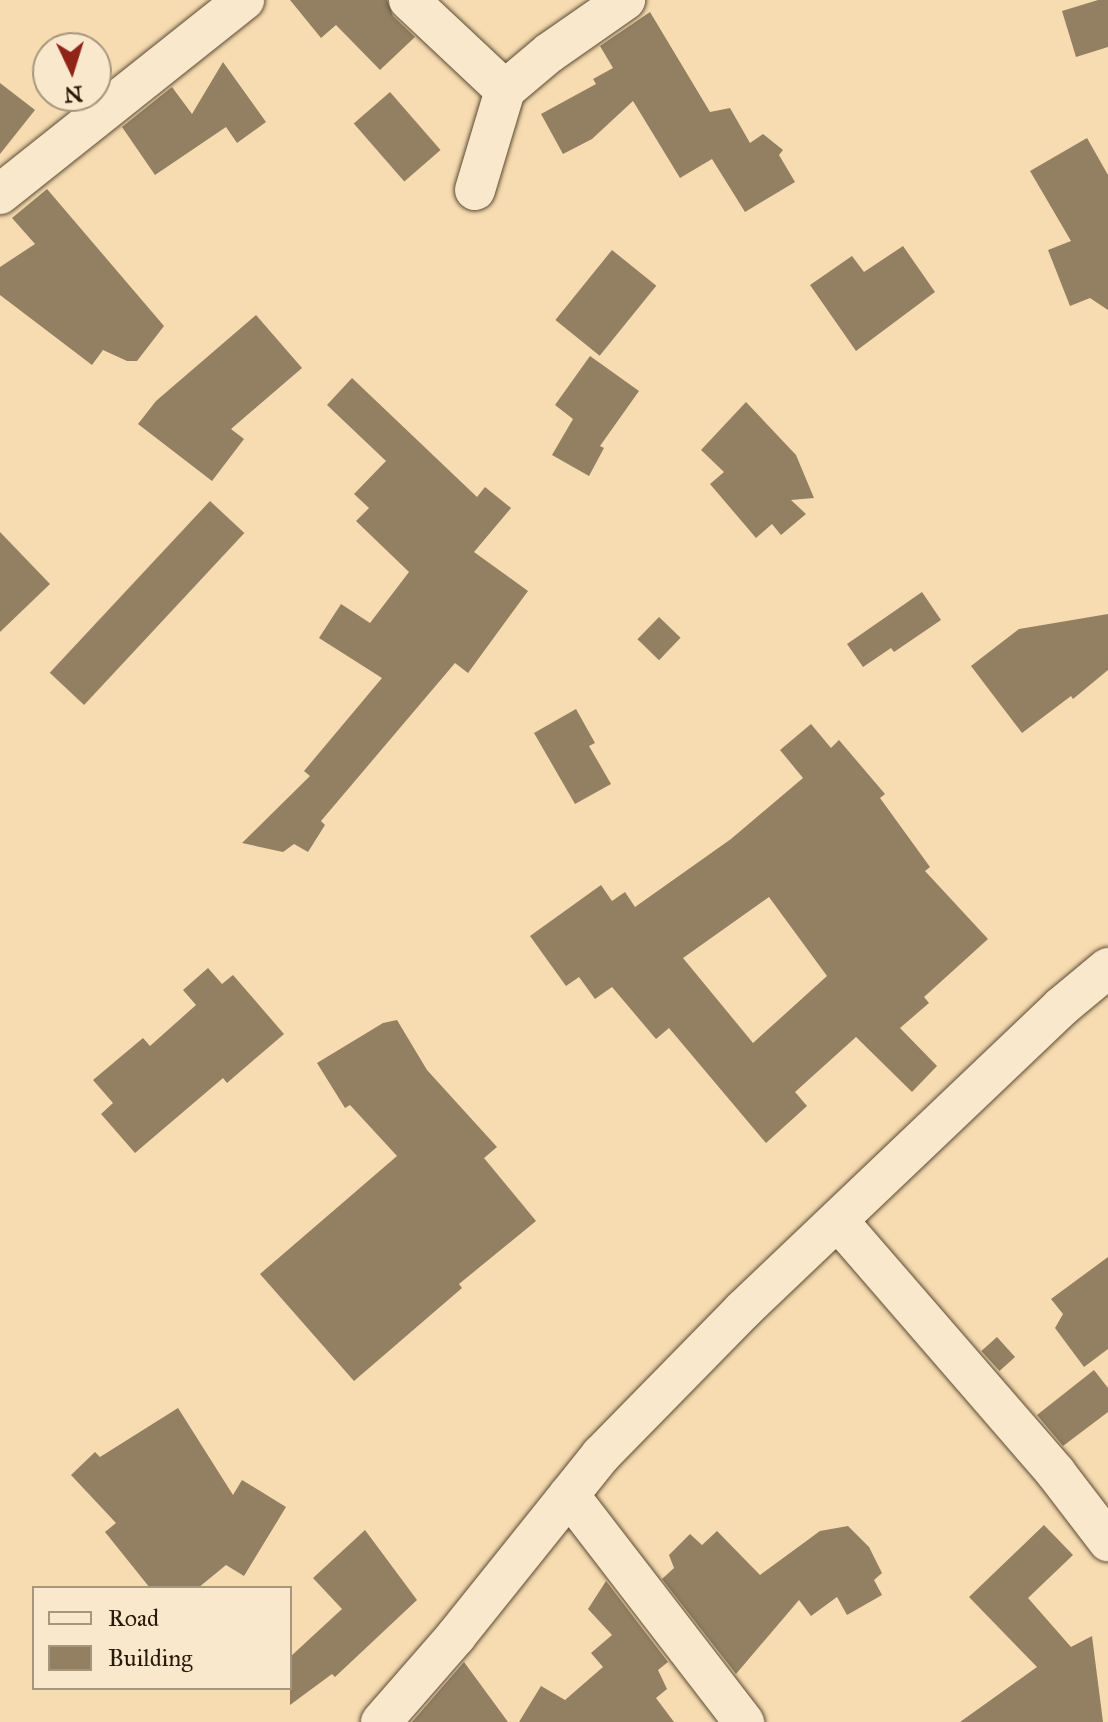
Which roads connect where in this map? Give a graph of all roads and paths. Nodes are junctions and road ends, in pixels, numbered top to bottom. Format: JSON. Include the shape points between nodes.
{"nodes":[{"id":1,"x":244,"y":0,"type":"edge"},
{"id":2,"x":409,"y":0,"type":"edge"},
{"id":3,"x":625,"y":0,"type":"edge"},
{"id":4,"x":505,"y":90,"type":"junction"},
{"id":5,"x":475,"y":190,"type":"dead end"},
{"id":6,"x":0,"y":194,"type":"edge"},
{"id":7,"x":1102,"y":980,"type":"edge"},
{"id":8,"x":838,"y":1221,"type":"junction"},
{"id":9,"x":569,"y":1495,"type":"junction"},
{"id":10,"x":1108,"y":1541,"type":"edge"},
{"id":11,"x":381,"y":1722,"type":"edge"},
{"id":12,"x":744,"y":1722,"type":"edge"}],
"edges":[{"from":1,"to":6,"type":"street"},
{"from":2,"to":4,"type":"street"},
{"from":3,"to":4,"type":"street"},
{"from":4,"to":5,"type":"street"},
{"from":7,"to":8,"type":"street"},
{"from":8,"to":9,"type":"street","via":[[710,1343]]},
{"from":8,"to":10,"type":"street","via":[[1056,1473]]},
{"from":9,"to":11,"type":"street"},
{"from":9,"to":12,"type":"street"}]}
